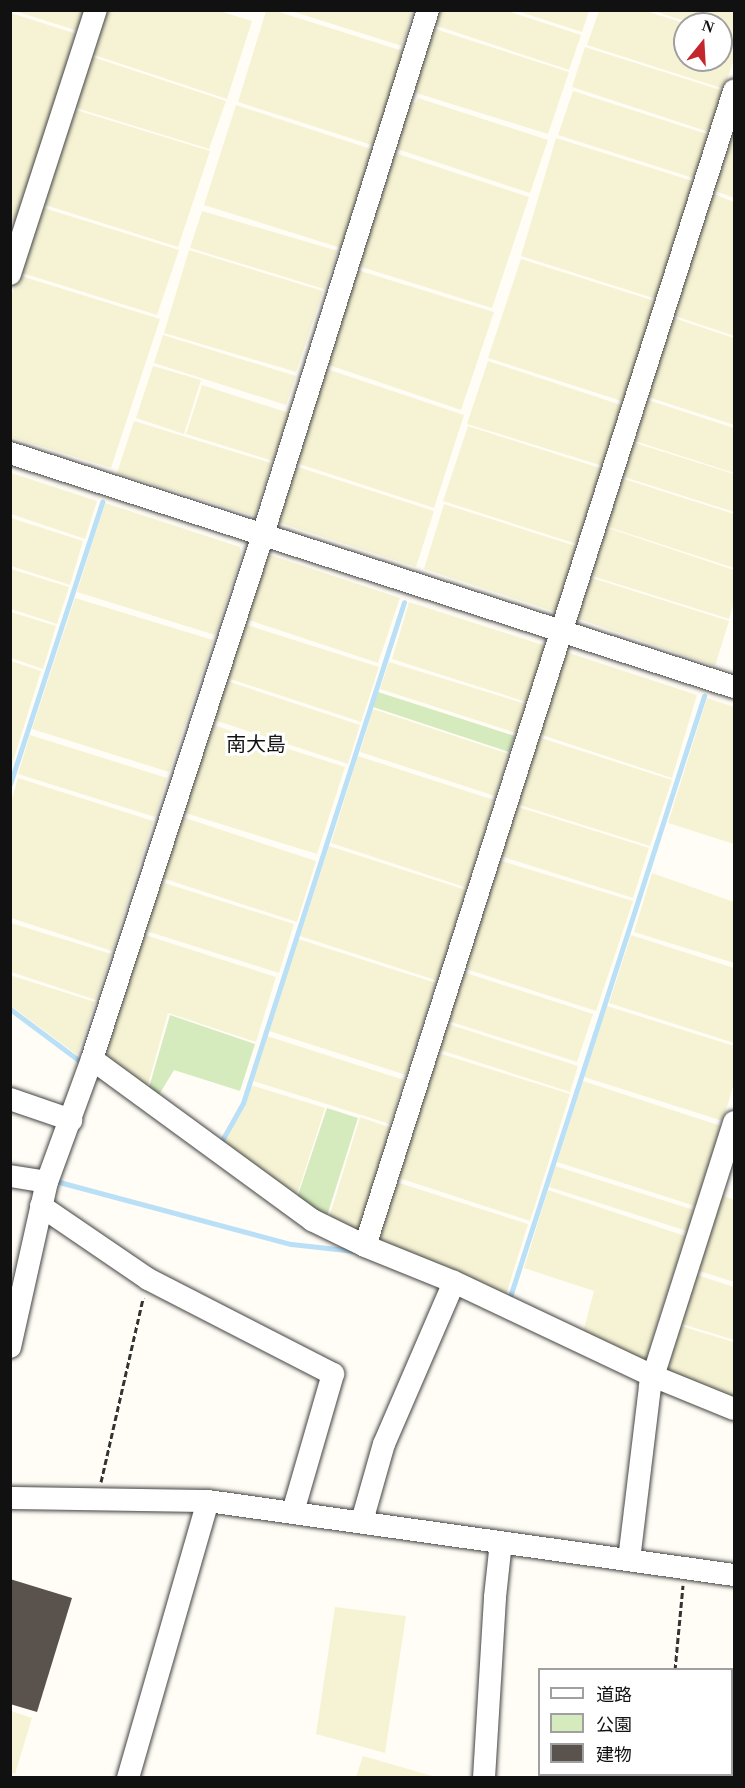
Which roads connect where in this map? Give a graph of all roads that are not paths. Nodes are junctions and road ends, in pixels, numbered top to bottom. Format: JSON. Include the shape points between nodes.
{"nodes":[{"id":1,"x":96,"y":10,"type":"edge"},
{"id":2,"x":428,"y":10,"type":"edge"},
{"id":3,"x":735,"y":92,"type":"edge"},
{"id":4,"x":10,"y":274,"type":"edge"},
{"id":5,"x":10,"y":453,"type":"edge"},
{"id":6,"x":262,"y":536,"type":"junction"},
{"id":7,"x":562,"y":631,"type":"junction"},
{"id":8,"x":735,"y":687,"type":"edge"},
{"id":9,"x":92,"y":1059,"type":"junction"},
{"id":10,"x":10,"y":1099,"type":"edge"},
{"id":11,"x":71,"y":1120,"type":"junction"},
{"id":12,"x":735,"y":1122,"type":"edge"},
{"id":13,"x":10,"y":1176,"type":"edge"},
{"id":14,"x":47,"y":1182,"type":"junction"},
{"id":15,"x":41,"y":1206,"type":"junction"},
{"id":16,"x":365,"y":1246,"type":"junction"},
{"id":17,"x":454,"y":1282,"type":"junction"},
{"id":18,"x":10,"y":1347,"type":"edge"},
{"id":19,"x":653,"y":1376,"type":"junction"},
{"id":20,"x":735,"y":1409,"type":"edge"},
{"id":21,"x":10,"y":1498,"type":"edge"},
{"id":22,"x":208,"y":1501,"type":"junction"},
{"id":23,"x":293,"y":1512,"type":"junction"},
{"id":24,"x":362,"y":1521,"type":"junction"},
{"id":25,"x":501,"y":1542,"type":"junction"},
{"id":26,"x":629,"y":1560,"type":"junction"},
{"id":27,"x":735,"y":1575,"type":"edge"},
{"id":28,"x":128,"y":1778,"type":"edge"},
{"id":29,"x":484,"y":1778,"type":"edge"}],
"edges":[{"from":1,"to":4,"type":"street"},
{"from":2,"to":6,"type":"street"},
{"from":3,"to":7,"type":"street"},
{"from":5,"to":6,"type":"street"},
{"from":6,"to":7,"type":"street"},
{"from":6,"to":9,"type":"street"},
{"from":7,"to":8,"type":"street"},
{"from":7,"to":16,"type":"street"},
{"from":9,"to":11,"type":"street"},
{"from":9,"to":16,"type":"street","via":[[312,1220]]},
{"from":10,"to":11,"type":"street"},
{"from":11,"to":14,"type":"street"},
{"from":12,"to":19,"type":"street"},
{"from":13,"to":14,"type":"street"},
{"from":14,"to":15,"type":"street"},
{"from":15,"to":18,"type":"street"},
{"from":15,"to":23,"type":"street","via":[[148,1279],[333,1374]]},
{"from":16,"to":17,"type":"street"},
{"from":17,"to":19,"type":"street"},
{"from":17,"to":24,"type":"street","via":[[384,1444]]},
{"from":19,"to":20,"type":"street"},
{"from":19,"to":26,"type":"street"},
{"from":21,"to":22,"type":"street"},
{"from":22,"to":23,"type":"street"},
{"from":22,"to":28,"type":"street"},
{"from":23,"to":24,"type":"street"},
{"from":24,"to":25,"type":"street"},
{"from":25,"to":26,"type":"street"},
{"from":25,"to":29,"type":"street"},
{"from":26,"to":27,"type":"street"}]}
